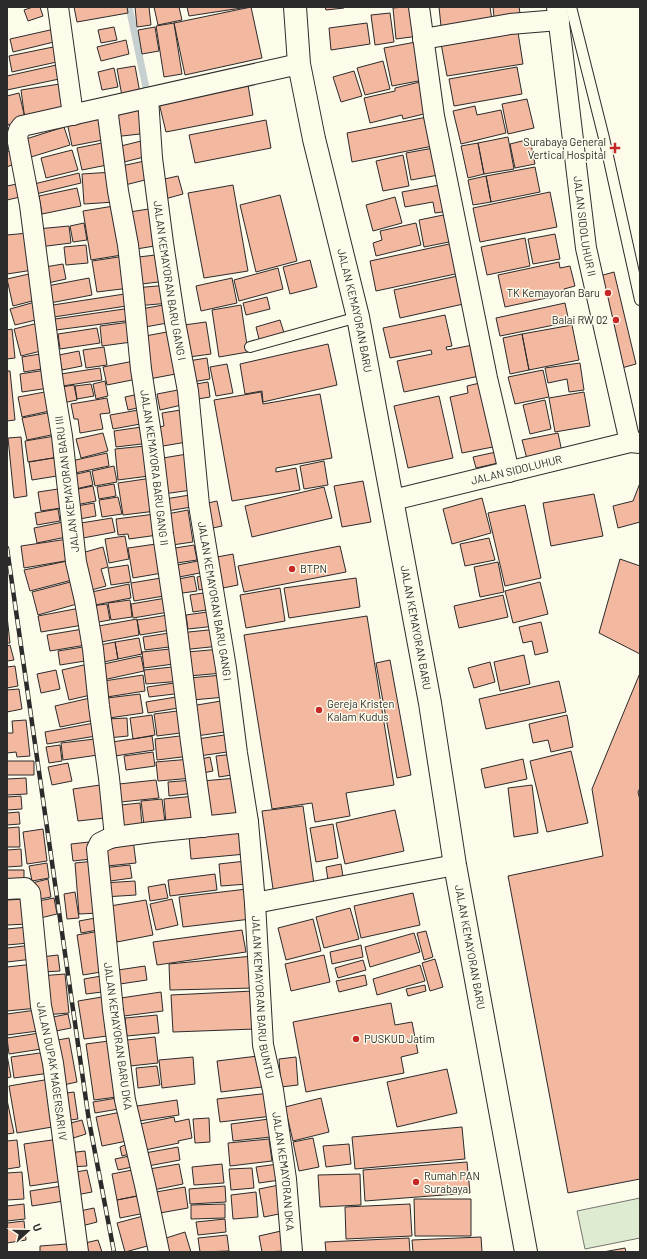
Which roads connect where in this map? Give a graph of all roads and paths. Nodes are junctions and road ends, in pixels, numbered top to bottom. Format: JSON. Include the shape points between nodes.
{"nodes":[{"id":1,"x":58,"y":7,"type":"edge"},
{"id":2,"x":294,"y":7,"type":"edge"},
{"id":3,"x":419,"y":7,"type":"edge"},
{"id":4,"x":562,"y":11,"type":"edge"},
{"id":5,"x":423,"y":39,"type":"junction"},
{"id":6,"x":299,"y":64,"type":"junction"},
{"id":7,"x":148,"y":98,"type":"junction"},
{"id":8,"x":107,"y":108,"type":"junction"},
{"id":9,"x":73,"y":115,"type":"junction"},
{"id":10,"x":640,"y":300,"type":"edge"},
{"id":11,"x":358,"y":317,"type":"junction"},
{"id":12,"x":250,"y":347,"type":"dead end"},
{"id":13,"x":635,"y":442,"type":"edge"},
{"id":14,"x":509,"y":472,"type":"junction"},
{"id":15,"x":392,"y":500,"type":"junction"},
{"id":16,"x":248,"y":822,"type":"junction"},
{"id":17,"x":203,"y":827,"type":"junction"},
{"id":18,"x":108,"y":840,"type":"junction"},
{"id":19,"x":454,"y":865,"type":"junction"},
{"id":20,"x":7,"y":889,"type":"edge"},
{"id":21,"x":255,"y":904,"type":"junction"},
{"id":22,"x":273,"y":1090,"type":"joint"},
{"id":23,"x":78,"y":1252,"type":"edge"},
{"id":24,"x":159,"y":1252,"type":"edge"},
{"id":25,"x":292,"y":1252,"type":"edge"},
{"id":26,"x":526,"y":1252,"type":"edge"}],
"edges":[{"from":1,"to":9,"type":"street"},
{"from":2,"to":6,"type":"street","name":"JALAN KEMAYORAN BARU"},
{"from":3,"to":5,"type":"street"},
{"from":4,"to":5,"type":"street","via":[[510,24]]},
{"from":4,"to":10,"type":"lane","via":[[604,138]]},
{"from":4,"to":13,"type":"street","name":"JALAN SIDOLUHUR II","via":[[586,248]]},
{"from":5,"to":14,"type":"street","via":[[434,116],[487,378]]},
{"from":6,"to":7,"type":"street"},
{"from":6,"to":11,"type":"street","name":"JALAN KEMAYORAN BARU","via":[[314,139]]},
{"from":7,"to":8,"type":"street"},
{"from":7,"to":16,"type":"street","name":"JALAN KEMAYORAN BARU GANG I","via":[[163,242],[174,322],[188,391],[199,505]]},
{"from":8,"to":9,"type":"street"},
{"from":8,"to":17,"type":"street","name":"JALAN KEMAYORA BARU GANG II","via":[[129,252],[141,369]]},
{"from":9,"to":18,"type":"street","name":"JALAN KEMAYORAN BARU III","via":[[22,126],[17,137],[30,205],[62,436],[76,562],[93,649],[109,778]]},
{"from":11,"to":12,"type":"lane"},
{"from":11,"to":15,"type":"street","name":"JALAN KEMAYORAN BARU"},
{"from":13,"to":14,"type":"street","name":"JALAN SIDOLUHUR"},
{"from":14,"to":15,"type":"street","name":"JALAN SIDOLUHUR"},
{"from":15,"to":19,"type":"street","name":"JALAN KEMAYORAN BARU","via":[[430,703]]},
{"from":16,"to":17,"type":"street"},
{"from":16,"to":21,"type":"street","name":"JALAN KEMAYORAN BARU GANG I"},
{"from":17,"to":18,"type":"street"},
{"from":18,"to":24,"type":"street","name":"JALAN KEMAYORAN BARU DKA","via":[[98,845],[98,849],[113,1010],[125,1100]]},
{"from":19,"to":21,"type":"street"},
{"from":19,"to":26,"type":"street","name":"JALAN KEMAYORAN BARU"},
{"from":20,"to":23,"type":"street","name":"JALAN DUPAK MAGERSARI IV","via":[[25,888],[31,896],[41,1006],[53,1063]]},
{"from":21,"to":22,"type":"street","name":"JALAN KEMAYORAN BARU BUNTU","via":[[263,1045]]},
{"from":22,"to":25,"type":"street","name":"JALAN KEMAYORAN DKA","via":[[286,1179]]}]}
